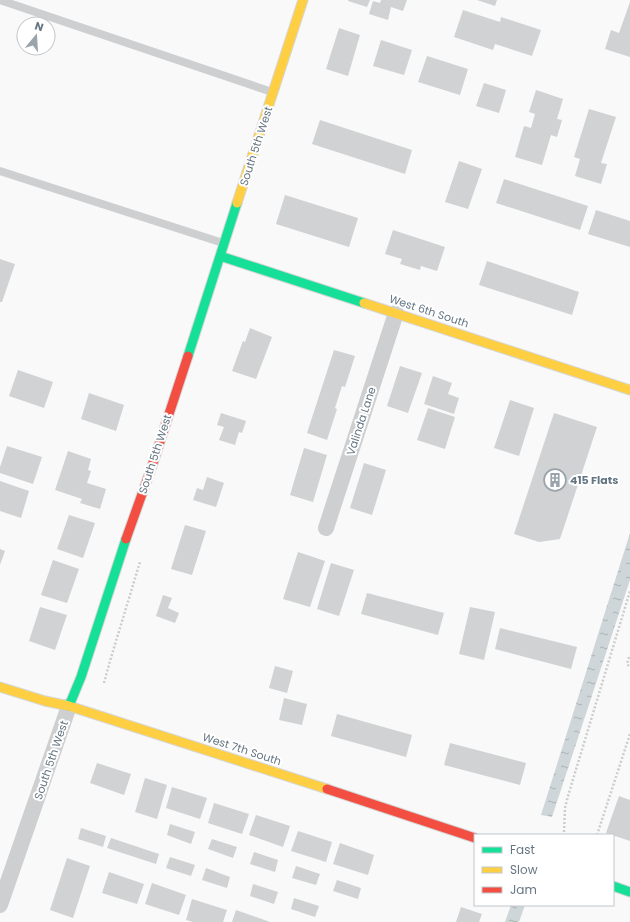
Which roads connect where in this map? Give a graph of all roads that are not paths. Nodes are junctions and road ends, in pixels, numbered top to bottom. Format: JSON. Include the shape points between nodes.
{"nodes":[{"id":1,"x":0,"y":0,"type":"edge"},
{"id":2,"x":303,"y":0,"type":"edge"},
{"id":3,"x":273,"y":92,"type":"junction"},
{"id":4,"x":0,"y":172,"type":"edge"},
{"id":5,"x":224,"y":243,"type":"junction"},
{"id":6,"x":220,"y":256,"type":"junction"},
{"id":7,"x":396,"y":313,"type":"junction"},
{"id":8,"x":630,"y":390,"type":"edge"},
{"id":9,"x":326,"y":528,"type":"dead end"},
{"id":10,"x":0,"y":687,"type":"edge"},
{"id":11,"x":69,"y":706,"type":"junction"},
{"id":12,"x":474,"y":838,"type":"edge"},
{"id":13,"x":614,"y":886,"type":"edge"},
{"id":14,"x":630,"y":892,"type":"edge"},
{"id":15,"x":0,"y":905,"type":"edge"}],
"edges":[{"from":1,"to":3,"type":"lane"},
{"from":2,"to":3,"type":"street","name":"South 5th West"},
{"from":3,"to":5,"type":"street","name":"South 5th West"},
{"from":4,"to":5,"type":"lane"},
{"from":5,"to":6,"type":"street","name":"South 5th West"},
{"from":6,"to":7,"type":"street","name":"West 6th South"},
{"from":6,"to":11,"type":"street","name":"South 5th West","via":[[152,466]]},
{"from":7,"to":8,"type":"street","name":"West 6th South"},
{"from":7,"to":9,"type":"street","name":"Valinda Lane"},
{"from":10,"to":11,"type":"street","name":"West 7th South"},
{"from":11,"to":12,"type":"street","name":"West 7th South"},
{"from":11,"to":15,"type":"street","name":"South 5th West"},
{"from":13,"to":14,"type":"street"}]}
